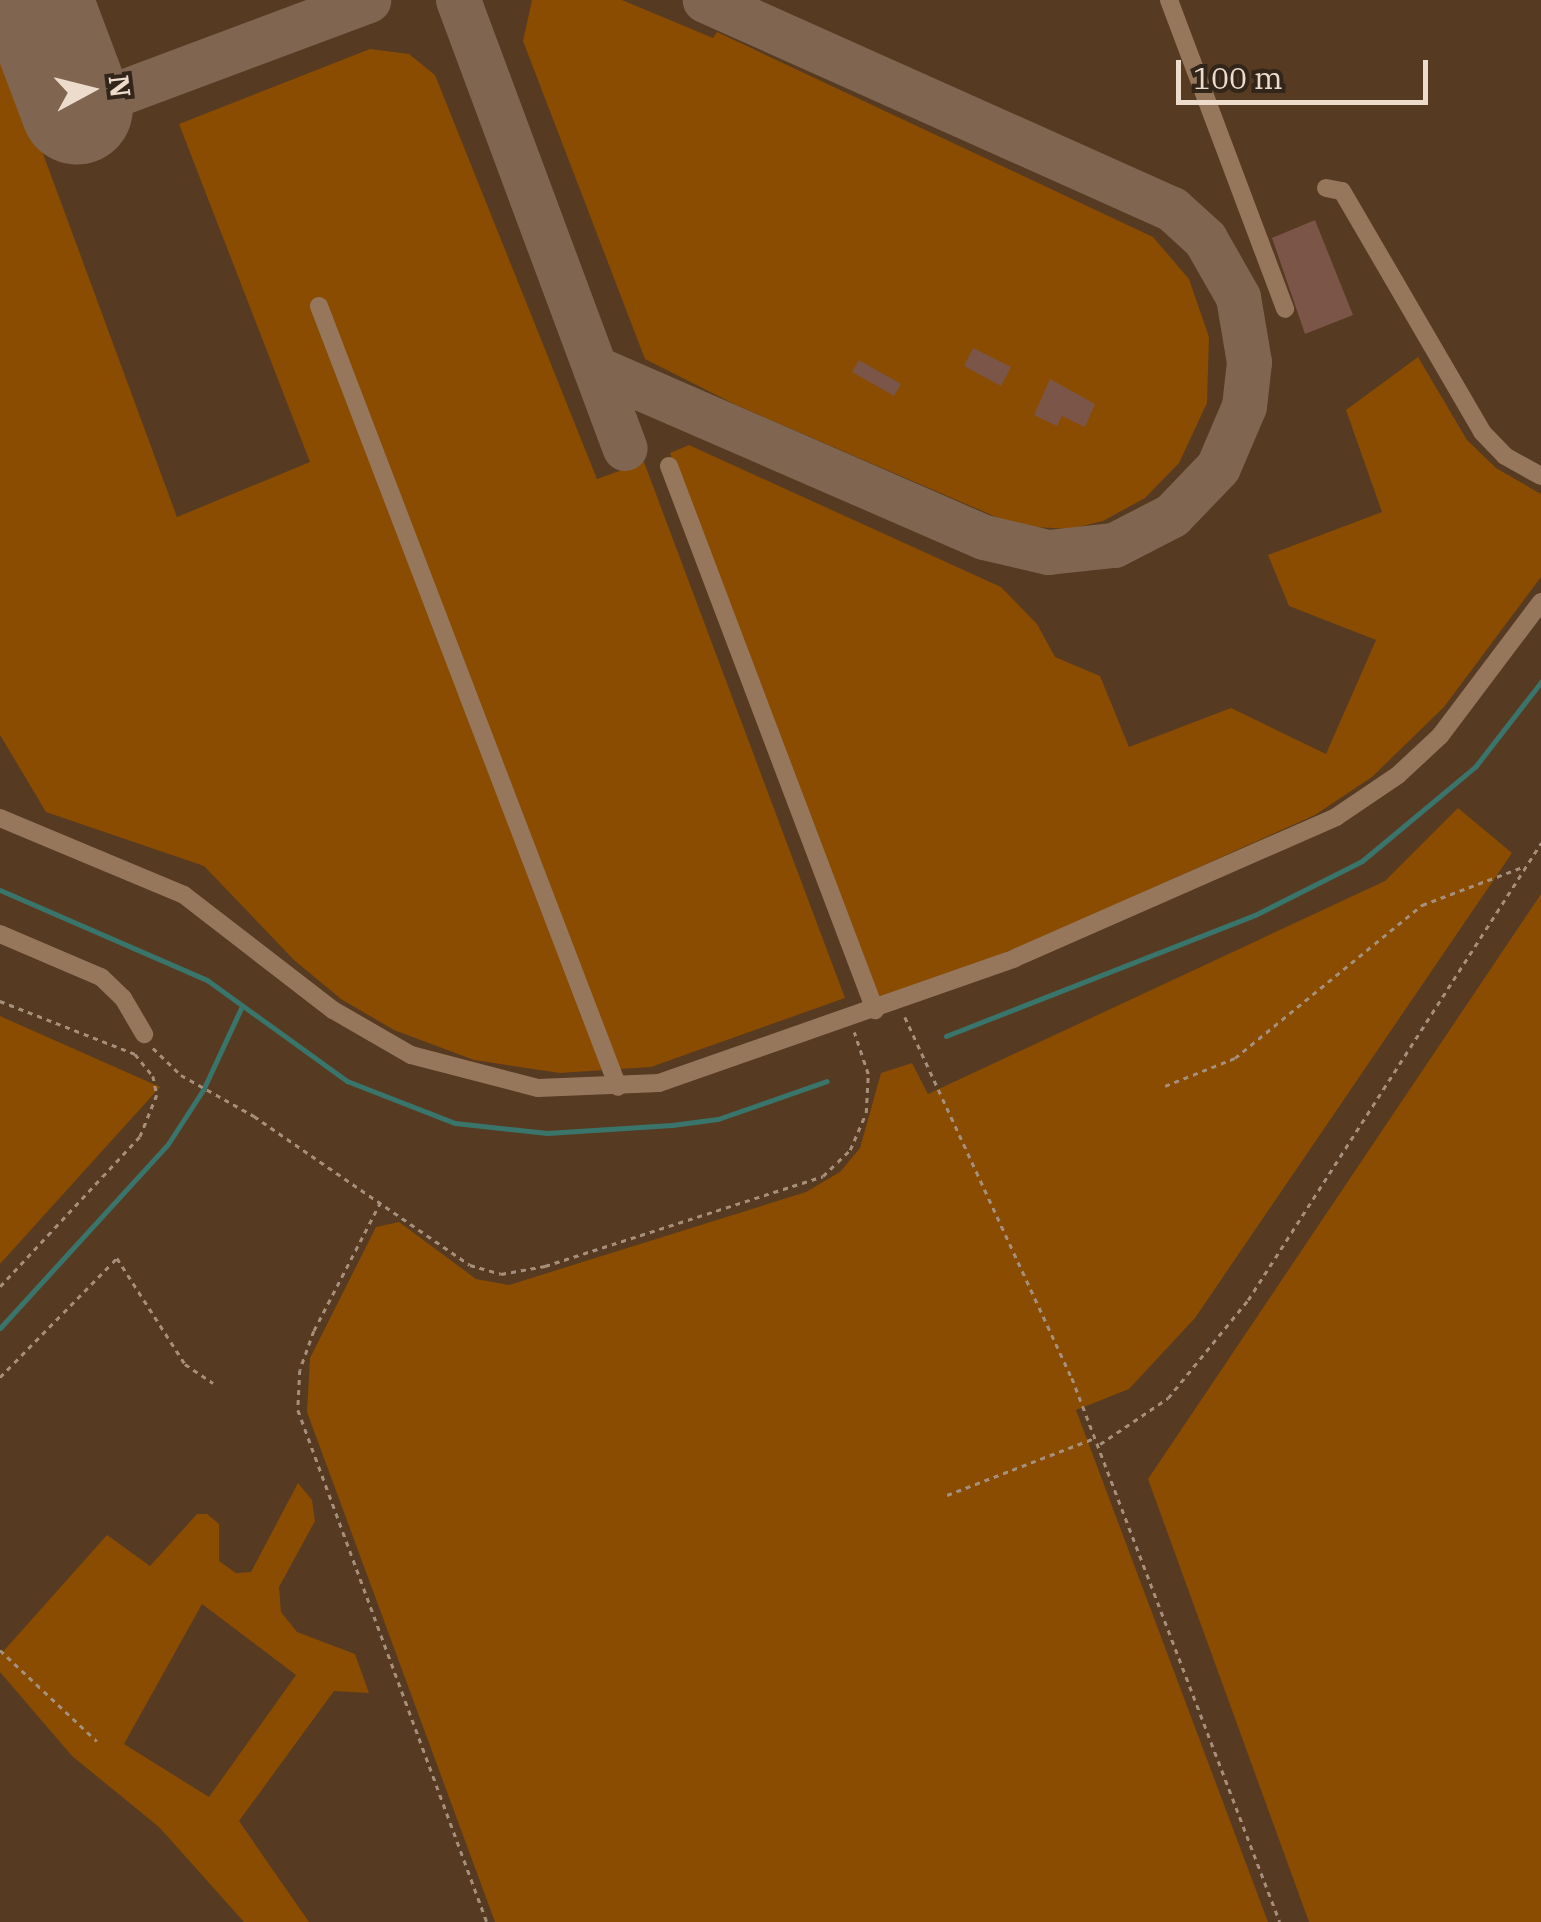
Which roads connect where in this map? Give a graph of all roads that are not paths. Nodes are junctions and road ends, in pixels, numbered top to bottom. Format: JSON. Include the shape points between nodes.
{"nodes":[{"id":1,"x":1169,"y":0,"type":"edge"},
{"id":2,"x":1326,"y":188,"type":"dead end"},
{"id":3,"x":319,"y":306,"type":"dead end"},
{"id":4,"x":1285,"y":309,"type":"dead end"},
{"id":5,"x":669,"y":466,"type":"dead end"},
{"id":6,"x":1541,"y":476,"type":"edge"},
{"id":7,"x":1541,"y":602,"type":"edge"},
{"id":8,"x":0,"y":818,"type":"edge"},
{"id":9,"x":0,"y":934,"type":"edge"},
{"id":10,"x":875,"y":1010,"type":"junction"},
{"id":11,"x":144,"y":1034,"type":"road end"},
{"id":12,"x":618,"y":1087,"type":"junction"}],
"edges":[{"from":1,"to":4,"type":"lane"},
{"from":2,"to":6,"type":"lane","via":[[1344,194],[1482,432],[1505,456]]},
{"from":3,"to":12,"type":"lane"},
{"from":5,"to":10,"type":"lane"},
{"from":7,"to":10,"type":"lane","via":[[1460,714],[1420,757],[1357,804],[1175,892]]},
{"from":8,"to":12,"type":"lane","via":[[184,895],[333,1010],[410,1054],[520,1086]]},
{"from":9,"to":11,"type":"lane","via":[[100,978],[124,998]]},
{"from":10,"to":12,"type":"lane","via":[[704,1072]]}]}
